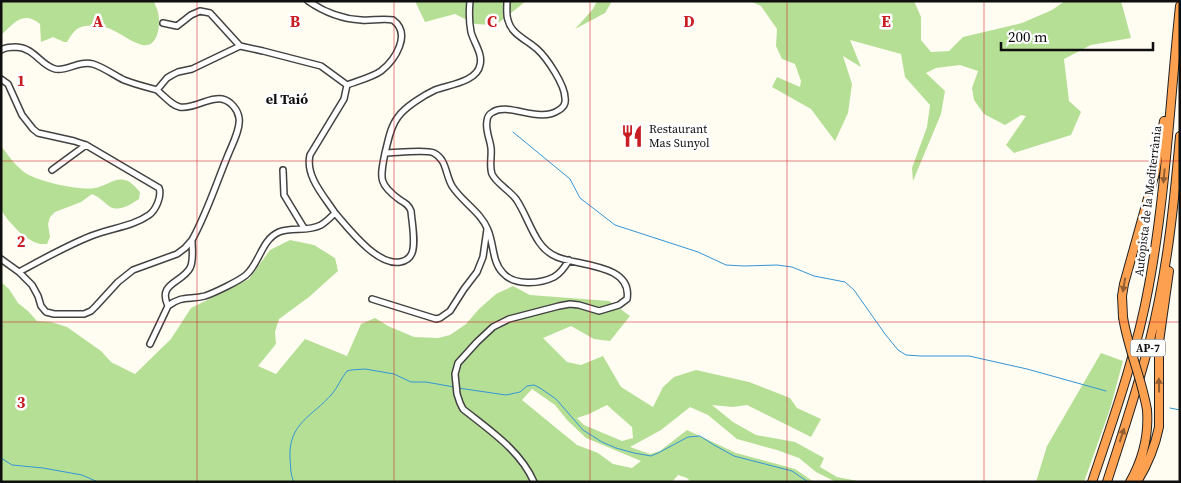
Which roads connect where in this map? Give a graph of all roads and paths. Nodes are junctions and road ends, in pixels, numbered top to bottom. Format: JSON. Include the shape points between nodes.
{"nodes":[{"id":1,"x":308,"y":1,"type":"edge"},
{"id":2,"x":470,"y":1,"type":"edge"},
{"id":3,"x":507,"y":1,"type":"edge"},
{"id":4,"x":1180,"y":6,"type":"edge"},
{"id":5,"x":163,"y":23,"type":"dead end"},
{"id":6,"x":240,"y":46,"type":"junction"},
{"id":7,"x":1,"y":50,"type":"edge"},
{"id":8,"x":1173,"y":67,"type":"junction"},
{"id":9,"x":1,"y":79,"type":"edge"},
{"id":10,"x":347,"y":84,"type":"junction"},
{"id":11,"x":157,"y":90,"type":"junction"},
{"id":12,"x":1180,"y":136,"type":"edge"},
{"id":13,"x":86,"y":145,"type":"junction"},
{"id":14,"x":385,"y":154,"type":"junction"},
{"id":15,"x":52,"y":170,"type":"dead end"},
{"id":16,"x":282,"y":170,"type":"dead end"},
{"id":17,"x":1173,"y":211,"type":"junction"},
{"id":18,"x":335,"y":213,"type":"junction"},
{"id":19,"x":304,"y":228,"type":"junction"},
{"id":20,"x":488,"y":228,"type":"junction"},
{"id":21,"x":192,"y":240,"type":"junction"},
{"id":22,"x":1,"y":259,"type":"edge"},
{"id":23,"x":569,"y":260,"type":"junction"},
{"id":24,"x":19,"y":272,"type":"junction"},
{"id":25,"x":372,"y":299,"type":"dead end"},
{"id":26,"x":168,"y":306,"type":"junction"},
{"id":27,"x":150,"y":344,"type":"dead end"},
{"id":28,"x":534,"y":482,"type":"edge"},
{"id":29,"x":1092,"y":482,"type":"edge"},
{"id":30,"x":1107,"y":482,"type":"edge"},
{"id":31,"x":1130,"y":482,"type":"edge"},
{"id":32,"x":1138,"y":482,"type":"edge"}],
"edges":[{"from":1,"to":10,"type":"street","via":[[327,13],[347,19],[389,19],[399,27],[401,44],[390,62],[379,72]]},
{"from":2,"to":14,"type":"street","via":[[471,32],[481,58],[480,69],[468,79],[436,90],[405,110],[396,119]]},
{"from":3,"to":23,"type":"street","via":[[508,21],[514,31],[541,53],[562,84],[566,99],[554,114],[502,110],[489,115],[486,124],[491,170],[496,180],[516,199],[539,242],[556,256]]},
{"from":4,"to":8,"type":"highway","name":"Autopista de la Mediterrània","number":"AP-7"},
{"from":5,"to":6,"type":"street","via":[[177,26],[200,11],[210,13]]},
{"from":6,"to":10,"type":"street","via":[[321,66]]},
{"from":6,"to":11,"type":"street","via":[[172,75]]},
{"from":7,"to":11,"type":"street","via":[[24,48],[57,70],[83,63],[92,64],[126,81]]},
{"from":8,"to":29,"type":"highway","name":"Autopista de la Mediterrània","number":"AP-7","one_way":true,"via":[[1162,198],[1149,287],[1127,377]]},
{"from":8,"to":31,"type":"highway","one_way":true,"bridge":true,"via":[[1155,173],[1122,296],[1127,338],[1145,396],[1148,431],[1139,465]]},
{"from":9,"to":13,"type":"street","via":[[8,84],[22,115],[38,133]]},
{"from":10,"to":18,"type":"street","via":[[344,99],[310,155],[308,165]]},
{"from":11,"to":21,"type":"street","via":[[180,107],[213,99],[227,100],[240,118]]},
{"from":12,"to":17,"type":"highway","name":"Autopista de la Mediterrània","number":"AP-7"},
{"from":13,"to":15,"type":"street"},
{"from":13,"to":24,"type":"street","via":[[159,188],[156,205],[143,219],[70,245]]},
{"from":14,"to":18,"type":"street","via":[[381,176],[384,184],[411,208],[413,251],[410,257],[406,261],[393,262],[377,255]]},
{"from":14,"to":20,"type":"street","via":[[429,151],[441,157],[453,187]]},
{"from":16,"to":19,"type":"street","via":[[284,195]]},
{"from":30,"to":17,"type":"highway","name":"Autopista de la Mediterrània","number":"AP-7","one_way":true,"via":[[1150,339]]},
{"from":32,"to":17,"type":"highway","one_way":true,"via":[[1155,446],[1159,427],[1160,342]]},
{"from":18,"to":19,"type":"street","via":[[318,227]]},
{"from":19,"to":26,"type":"street","via":[[279,232],[270,238],[246,275],[204,296],[180,298]]},
{"from":20,"to":23,"type":"street","via":[[499,267],[512,279],[527,283],[547,280],[559,274]]},
{"from":20,"to":25,"type":"street","via":[[477,272],[450,311],[440,318]]},
{"from":21,"to":24,"type":"street","via":[[177,254],[132,270],[91,311],[84,314],[46,312],[32,285]]},
{"from":21,"to":26,"type":"street","via":[[192,264],[189,271],[170,284],[165,293]]},
{"from":22,"to":24,"type":"street"},
{"from":23,"to":28,"type":"street","via":[[609,270],[628,288],[627,299],[599,311],[570,304],[510,319],[489,331],[468,351],[458,363],[455,376],[463,408],[516,454]]},
{"from":26,"to":27,"type":"street"}]}
